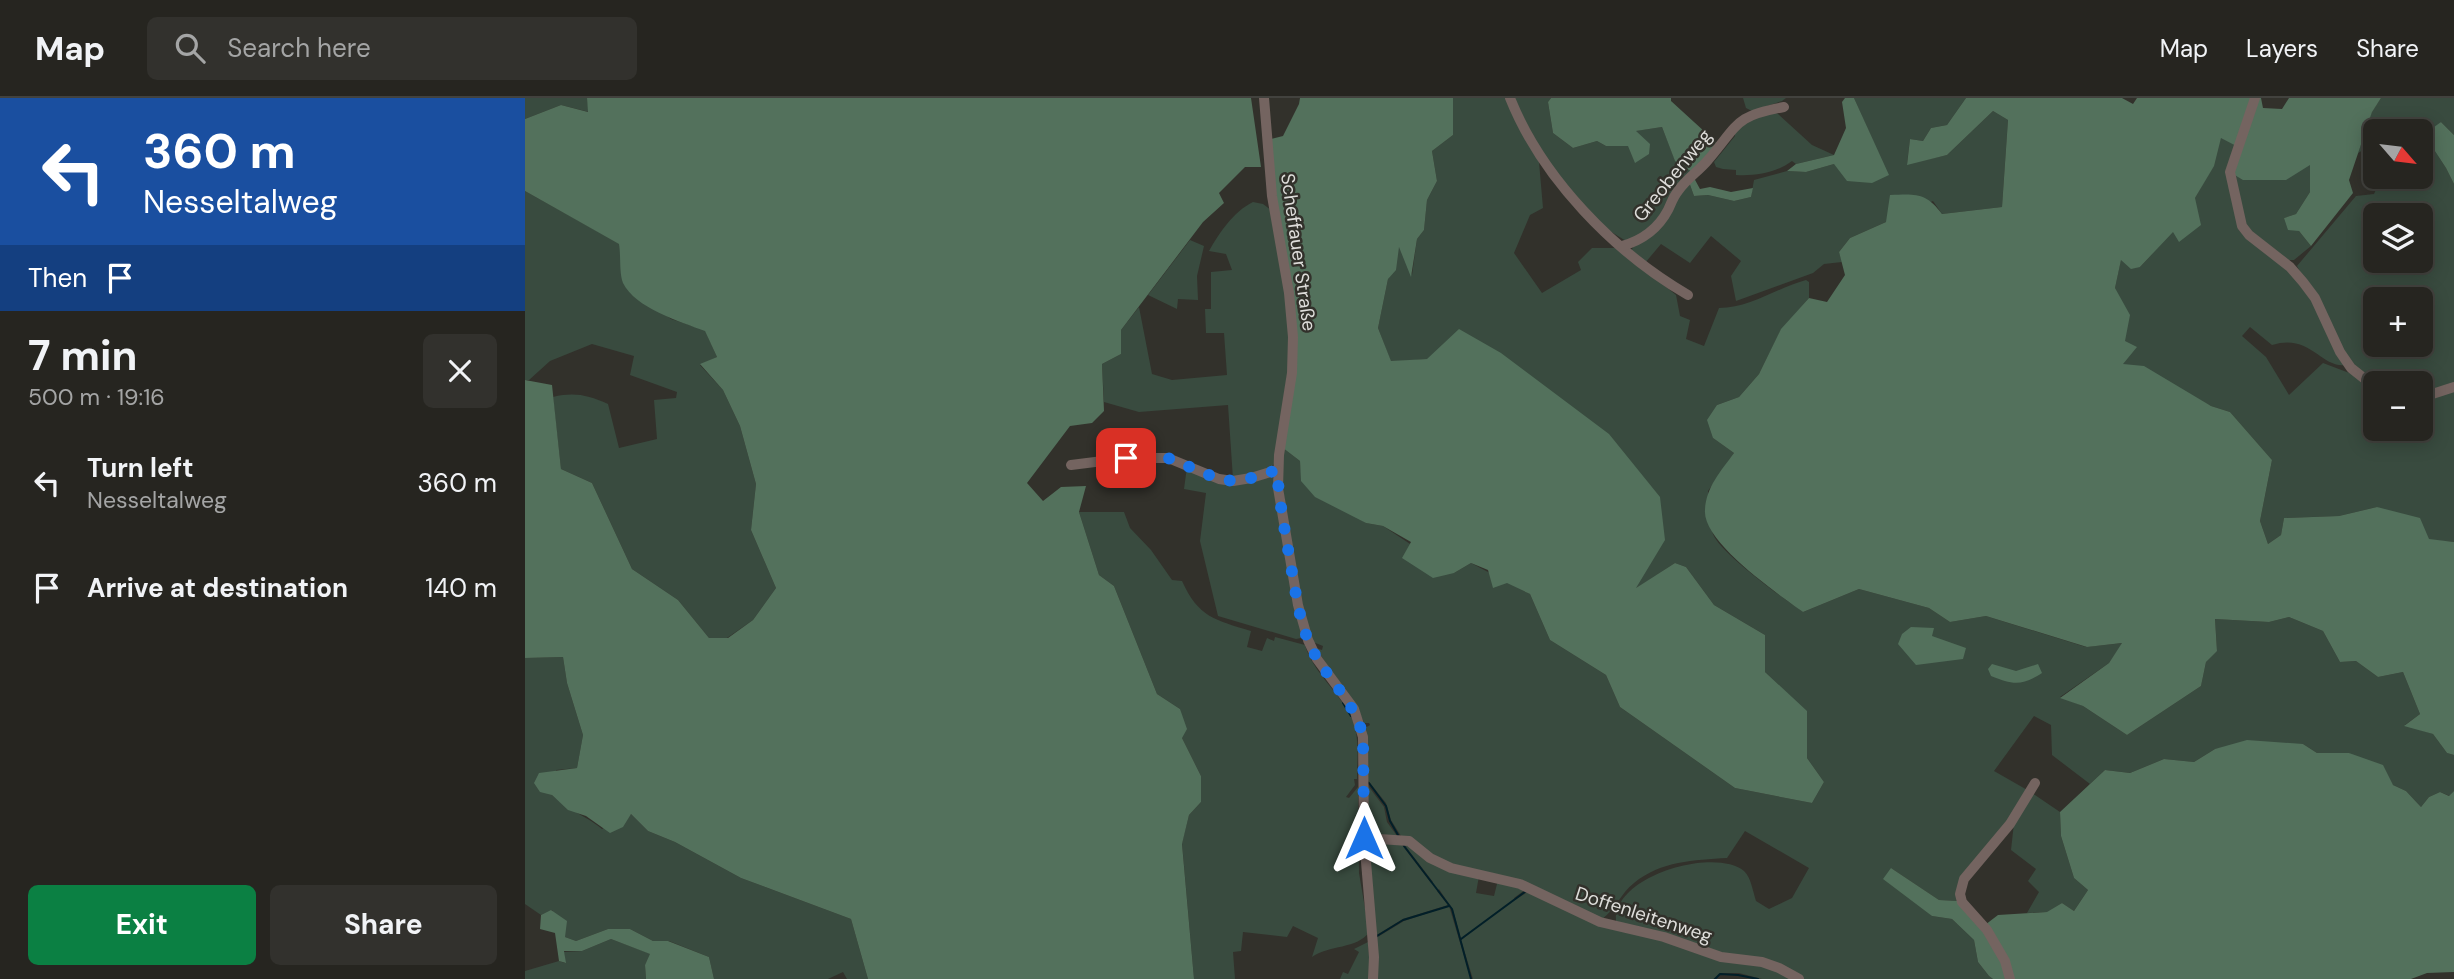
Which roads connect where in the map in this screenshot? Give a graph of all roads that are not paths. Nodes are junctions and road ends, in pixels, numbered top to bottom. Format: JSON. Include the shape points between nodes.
{"nodes":[{"id":1,"x":1264,"y":98,"type":"edge"},
{"id":2,"x":1510,"y":98,"type":"edge"},
{"id":3,"x":2255,"y":98,"type":"edge"},
{"id":4,"x":1784,"y":107,"type":"dead end"},
{"id":5,"x":1622,"y":246,"type":"junction"},
{"id":6,"x":1688,"y":295,"type":"dead end"},
{"id":7,"x":2363,"y":378,"type":"edge"},
{"id":8,"x":2454,"y":387,"type":"edge"},
{"id":9,"x":2433,"y":396,"type":"edge"},
{"id":10,"x":1071,"y":465,"type":"dead end"},
{"id":11,"x":1277,"y":470,"type":"junction"},
{"id":12,"x":2035,"y":783,"type":"dead end"},
{"id":13,"x":1364,"y":838,"type":"junction"},
{"id":14,"x":1373,"y":979,"type":"edge"},
{"id":15,"x":1799,"y":979,"type":"edge"},
{"id":16,"x":2010,"y":979,"type":"edge"}],
"edges":[{"from":1,"to":11,"type":"street","name":"Scheffauer Straße","via":[[1272,196],[1293,337]]},
{"from":2,"to":5,"type":"street","via":[[1549,171]]},
{"from":3,"to":7,"type":"street","via":[[2230,172],[2242,226],[2303,282],[2340,352]]},
{"from":4,"to":5,"type":"street","name":"Greobenweg","via":[[1744,117],[1683,184],[1651,232]]},
{"from":5,"to":6,"type":"street"},
{"from":8,"to":9,"type":"street"},
{"from":10,"to":11,"type":"street","via":[[1168,458],[1233,481]]},
{"from":11,"to":13,"type":"street","name":"Scheffauer Straße","via":[[1308,640],[1360,723]]},
{"from":12,"to":16,"type":"street","via":[[2010,824],[1964,879],[1959,894],[1987,930]]},
{"from":13,"to":14,"type":"street","name":"Scheffauer Straße"},
{"from":13,"to":15,"type":"street","name":"Doffenleitenweg","via":[[1409,841],[1451,868],[1520,884],[1600,922],[1721,957],[1762,962]]}]}
